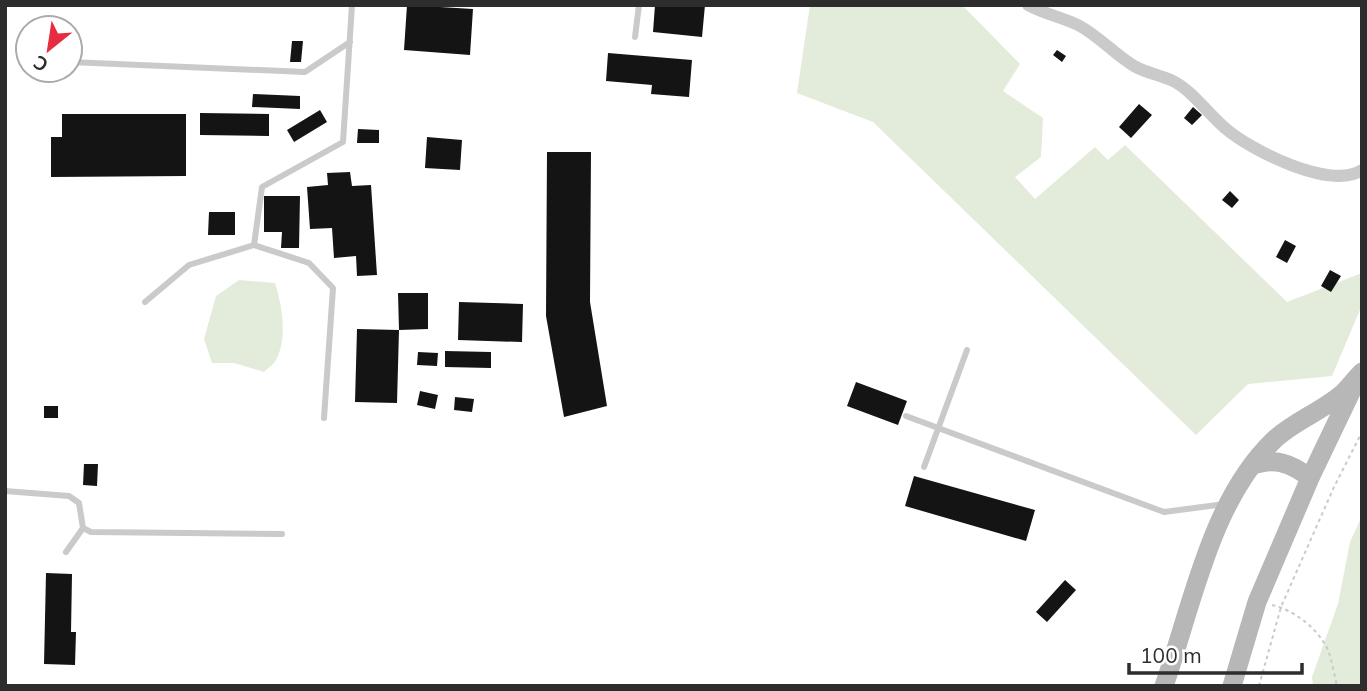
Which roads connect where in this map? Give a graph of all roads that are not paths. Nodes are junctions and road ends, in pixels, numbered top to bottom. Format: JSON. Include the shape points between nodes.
{"nodes":[{"id":1,"x":352,"y":5,"type":"edge"},
{"id":2,"x":639,"y":5,"type":"edge"},
{"id":3,"x":1028,"y":5,"type":"edge"},
{"id":4,"x":635,"y":37,"type":"dead end"},
{"id":5,"x":349,"y":41,"type":"junction"},
{"id":6,"x":84,"y":63,"type":"edge"},
{"id":7,"x":1362,"y":170,"type":"edge"},
{"id":8,"x":254,"y":245,"type":"junction"},
{"id":9,"x":145,"y":302,"type":"dead end"},
{"id":10,"x":967,"y":350,"type":"dead end"},
{"id":11,"x":1362,"y":372,"type":"edge"},
{"id":12,"x":906,"y":416,"type":"dead end"},
{"id":13,"x":324,"y":418,"type":"dead end"},
{"id":14,"x":937,"y":427,"type":"junction"},
{"id":15,"x":924,"y":467,"type":"dead end"},
{"id":16,"x":1250,"y":467,"type":"junction"},
{"id":17,"x":1310,"y":478,"type":"junction"},
{"id":18,"x":5,"y":492,"type":"edge"},
{"id":19,"x":1227,"y":504,"type":"junction"},
{"id":20,"x":83,"y":527,"type":"junction"},
{"id":21,"x":282,"y":534,"type":"dead end"},
{"id":22,"x":66,"y":552,"type":"dead end"},
{"id":23,"x":1164,"y":686,"type":"edge"},
{"id":24,"x":1232,"y":686,"type":"edge"}],
"edges":[{"from":1,"to":5,"type":"lane"},
{"from":2,"to":4,"type":"lane"},
{"from":3,"to":7,"type":"street","via":[[1075,23],[1132,65],[1172,80],[1227,130],[1285,162],[1341,177]]},
{"from":5,"to":6,"type":"lane","via":[[305,72]]},
{"from":5,"to":8,"type":"lane","via":[[343,142],[262,187]]},
{"from":8,"to":9,"type":"lane","via":[[190,265]]},
{"from":8,"to":13,"type":"lane","via":[[309,263],[332,288]]},
{"from":10,"to":14,"type":"lane"},
{"from":11,"to":16,"type":"street","via":[[1343,393],[1275,439]]},
{"from":11,"to":17,"type":"street"},
{"from":12,"to":14,"type":"lane"},
{"from":14,"to":15,"type":"lane"},
{"from":14,"to":19,"type":"lane","via":[[1164,512]]},
{"from":16,"to":17,"type":"street","via":[[1265,460],[1282,462]]},
{"from":16,"to":19,"type":"street"},
{"from":17,"to":24,"type":"street","via":[[1257,602]]},
{"from":18,"to":20,"type":"lane","via":[[69,496],[79,503]]},
{"from":19,"to":23,"type":"street"},
{"from":20,"to":21,"type":"lane","via":[[92,532]]},
{"from":20,"to":22,"type":"lane"}]}
